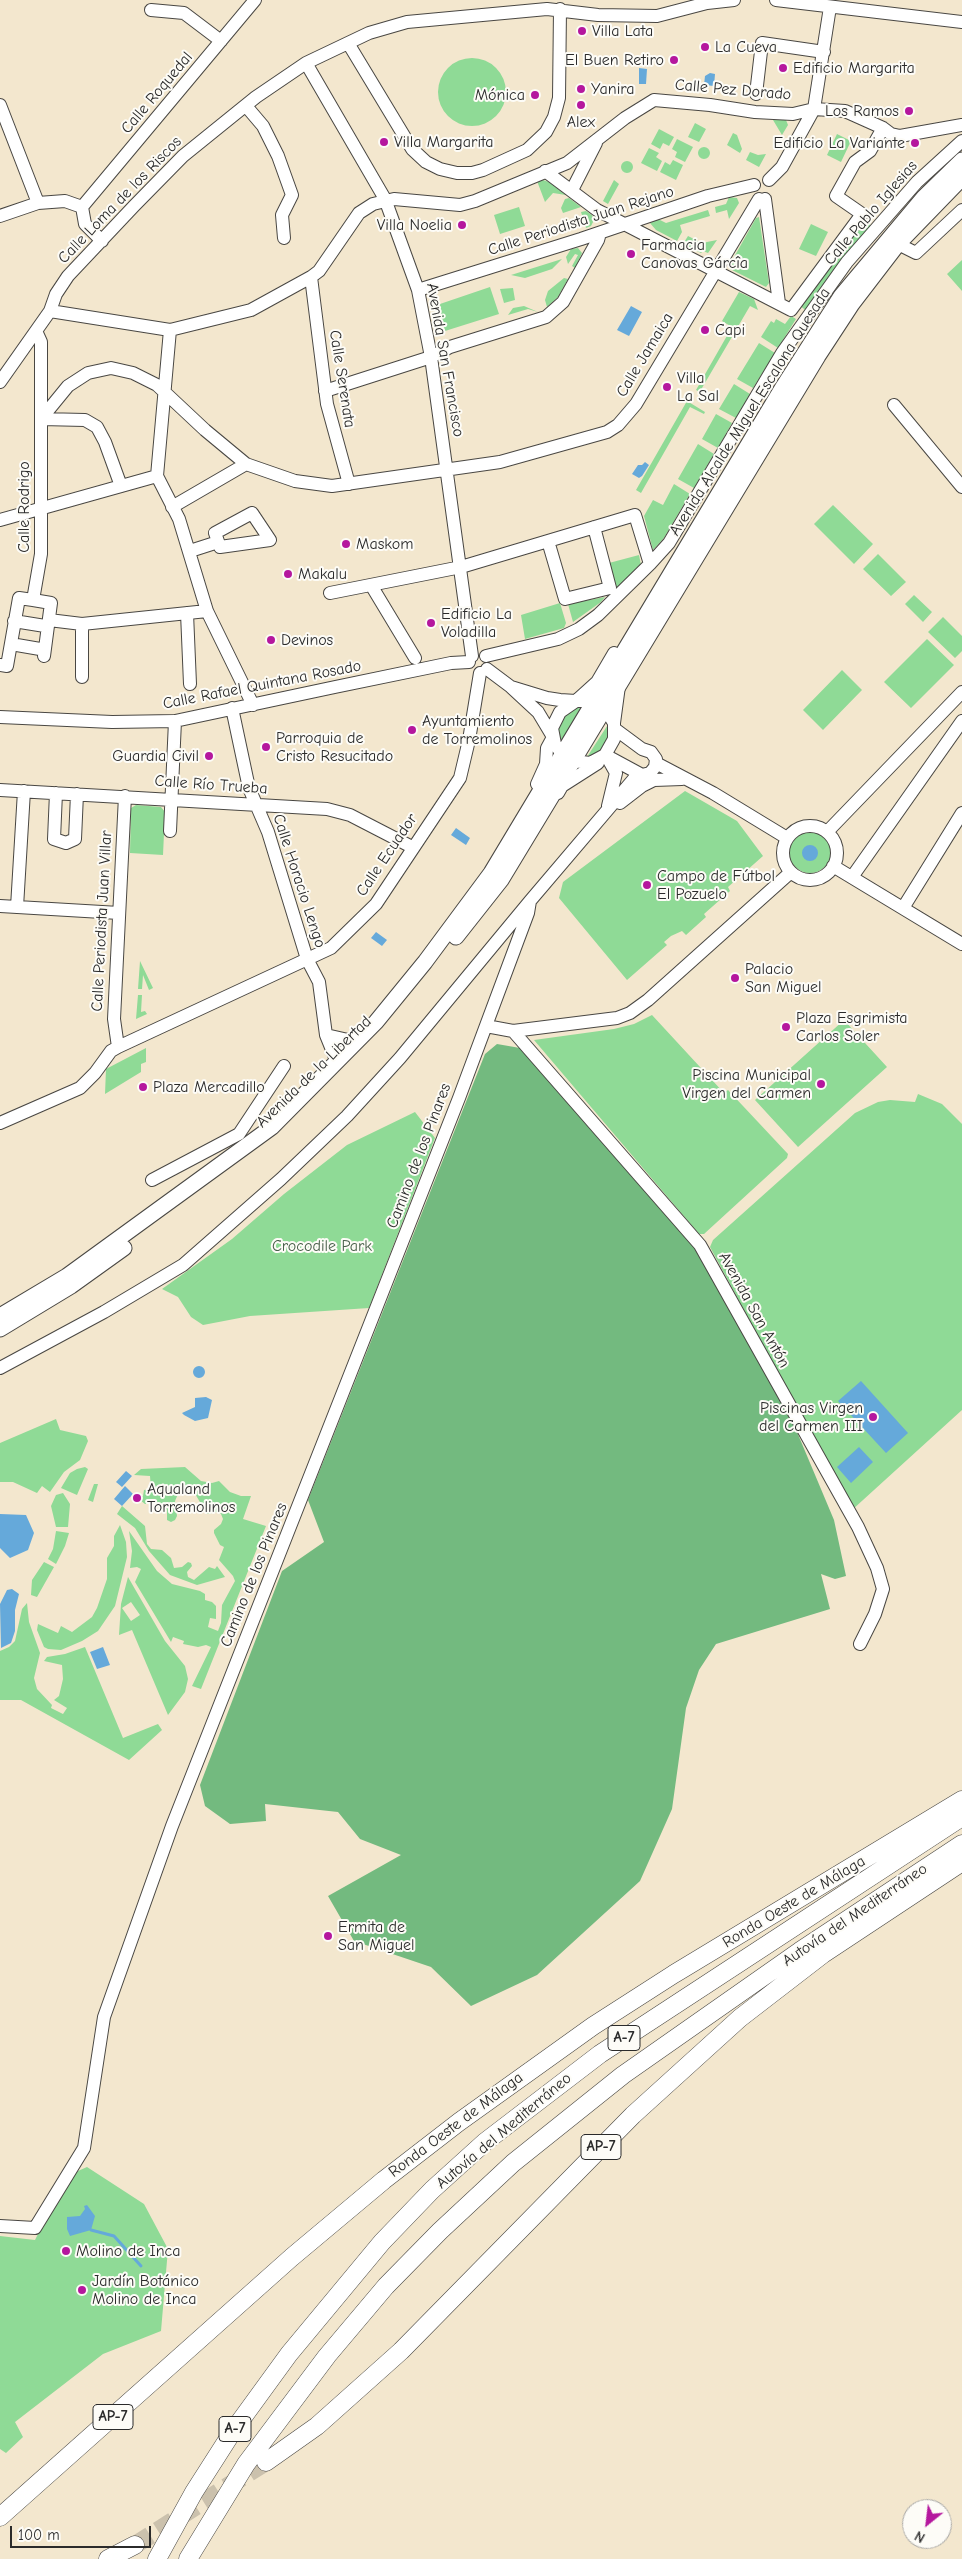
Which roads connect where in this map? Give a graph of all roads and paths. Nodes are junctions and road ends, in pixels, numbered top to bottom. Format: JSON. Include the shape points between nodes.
{"nodes":[{"id":1,"x":256,"y":0,"type":"edge"},
{"id":2,"x":734,"y":0,"type":"edge"},
{"id":3,"x":776,"y":0,"type":"edge"},
{"id":4,"x":830,"y":6,"type":"junction"},
{"id":5,"x":560,"y":9,"type":"junction"},
{"id":6,"x":151,"y":10,"type":"dead end"},
{"id":7,"x":962,"y":22,"type":"edge"},
{"id":8,"x":221,"y":41,"type":"junction"},
{"id":9,"x":348,"y":43,"type":"junction"},
{"id":10,"x":824,"y":52,"type":"junction"},
{"id":11,"x":306,"y":64,"type":"junction"},
{"id":12,"x":756,"y":94,"type":"dead end"},
{"id":13,"x":0,"y":105,"type":"edge"},
{"id":14,"x":246,"y":106,"type":"junction"},
{"id":15,"x":814,"y":109,"type":"junction"},
{"id":16,"x":962,"y":125,"type":"edge"},
{"id":17,"x":884,"y":128,"type":"junction"},
{"id":18,"x":597,"y":141,"type":"junction"},
{"id":19,"x":962,"y":141,"type":"edge"},
{"id":20,"x":962,"y":160,"type":"edge"},
{"id":21,"x":545,"y":171,"type":"junction"},
{"id":22,"x":962,"y":178,"type":"edge"},
{"id":23,"x":769,"y":180,"type":"junction"},
{"id":24,"x":754,"y":185,"type":"junction"},
{"id":25,"x":572,"y":190,"type":"junction"},
{"id":26,"x":385,"y":199,"type":"junction"},
{"id":27,"x":762,"y":199,"type":"junction"},
{"id":28,"x":38,"y":202,"type":"junction"},
{"id":29,"x":82,"y":207,"type":"junction"},
{"id":30,"x":962,"y":210,"type":"edge"},
{"id":31,"x":0,"y":216,"type":"edge"},
{"id":32,"x":624,"y":224,"type":"junction"},
{"id":33,"x":600,"y":232,"type":"junction"},
{"id":34,"x":284,"y":238,"type":"dead end"},
{"id":35,"x":102,"y":241,"type":"junction"},
{"id":36,"x":898,"y":244,"type":"junction"},
{"id":37,"x":714,"y":270,"type":"junction"},
{"id":38,"x":311,"y":278,"type":"junction"},
{"id":39,"x":418,"y":290,"type":"junction"},
{"id":40,"x":779,"y":304,"type":"junction"},
{"id":41,"x":50,"y":311,"type":"junction"},
{"id":42,"x":170,"y":330,"type":"junction"},
{"id":43,"x":36,"y":331,"type":"junction"},
{"id":44,"x":431,"y":357,"type":"junction"},
{"id":45,"x":0,"y":382,"type":"edge"},
{"id":46,"x":325,"y":392,"type":"junction"},
{"id":47,"x":166,"y":394,"type":"junction"},
{"id":48,"x":894,"y":405,"type":"dead end"},
{"id":49,"x":41,"y":419,"type":"junction"},
{"id":50,"x":246,"y":464,"type":"junction"},
{"id":51,"x":447,"y":470,"type":"junction"},
{"id":52,"x":157,"y":476,"type":"junction"},
{"id":53,"x":349,"y":484,"type":"junction"},
{"id":54,"x":121,"y":486,"type":"junction"},
{"id":55,"x":962,"y":487,"type":"edge"},
{"id":56,"x":172,"y":507,"type":"junction"},
{"id":57,"x":39,"y":510,"type":"junction"},
{"id":58,"x":0,"y":520,"type":"edge"},
{"id":59,"x":594,"y":526,"type":"junction"},
{"id":60,"x":548,"y":541,"type":"junction"},
{"id":61,"x":218,"y":542,"type":"dead end"},
{"id":62,"x":190,"y":551,"type":"junction"},
{"id":63,"x":650,"y":564,"type":"junction"},
{"id":64,"x":461,"y":567,"type":"junction"},
{"id":65,"x":667,"y":581,"type":"junction"},
{"id":66,"x":371,"y":585,"type":"junction"},
{"id":67,"x":330,"y":593,"type":"dead end"},
{"id":68,"x":33,"y":600,"type":"junction"},
{"id":69,"x":207,"y":611,"type":"junction"},
{"id":70,"x":187,"y":613,"type":"junction"},
{"id":71,"x":14,"y":621,"type":"junction"},
{"id":72,"x":47,"y":623,"type":"junction"},
{"id":73,"x":82,"y":624,"type":"junction"},
{"id":74,"x":11,"y":644,"type":"junction"},
{"id":75,"x":486,"y":656,"type":"junction"},
{"id":76,"x":415,"y":658,"type":"dead end"},
{"id":77,"x":471,"y":659,"type":"junction"},
{"id":78,"x":4,"y":666,"type":"edge"},
{"id":79,"x":483,"y":671,"type":"junction"},
{"id":80,"x":82,"y":677,"type":"dead end"},
{"id":81,"x":190,"y":684,"type":"dead end"},
{"id":82,"x":511,"y":687,"type":"junction"},
{"id":83,"x":962,"y":692,"type":"edge"},
{"id":84,"x":576,"y":701,"type":"junction"},
{"id":85,"x":252,"y":705,"type":"junction"},
{"id":86,"x":232,"y":708,"type":"junction"},
{"id":87,"x":0,"y":716,"type":"edge"},
{"id":88,"x":607,"y":716,"type":"junction"},
{"id":89,"x":962,"y":721,"type":"edge"},
{"id":90,"x":175,"y":722,"type":"junction"},
{"id":91,"x":550,"y":743,"type":"junction"},
{"id":92,"x":642,"y":749,"type":"junction"},
{"id":93,"x":605,"y":755,"type":"junction"},
{"id":94,"x":568,"y":758,"type":"junction"},
{"id":95,"x":656,"y":763,"type":"junction"},
{"id":96,"x":635,"y":772,"type":"junction"},
{"id":97,"x":686,"y":779,"type":"junction"},
{"id":98,"x":0,"y":790,"type":"edge"},
{"id":99,"x":24,"y":791,"type":"junction"},
{"id":100,"x":56,"y":793,"type":"junction"},
{"id":101,"x":77,"y":794,"type":"junction"},
{"id":102,"x":125,"y":796,"type":"junction"},
{"id":103,"x":172,"y":798,"type":"junction"},
{"id":104,"x":256,"y":805,"type":"junction"},
{"id":105,"x":607,"y":811,"type":"junction"},
{"id":106,"x":962,"y":812,"type":"edge"},
{"id":107,"x":537,"y":820,"type":"junction"},
{"id":108,"x":170,"y":831,"type":"dead end"},
{"id":109,"x":827,"y":832,"type":"junction"},
{"id":110,"x":786,"y":838,"type":"junction"},
{"id":111,"x":412,"y":847,"type":"junction"},
{"id":112,"x":833,"y":866,"type":"junction"},
{"id":113,"x":791,"y":872,"type":"junction"},
{"id":114,"x":491,"y":873,"type":"junction"},
{"id":115,"x":852,"y":877,"type":"junction"},
{"id":116,"x":530,"y":901,"type":"junction"},
{"id":117,"x":0,"y":906,"type":"edge"},
{"id":118,"x":17,"y":907,"type":"junction"},
{"id":119,"x":903,"y":908,"type":"junction"},
{"id":120,"x":119,"y":913,"type":"junction"},
{"id":121,"x":962,"y":944,"type":"edge"},
{"id":122,"x":307,"y":959,"type":"junction"},
{"id":123,"x":486,"y":1026,"type":"junction"},
{"id":124,"x":513,"y":1031,"type":"junction"},
{"id":125,"x":326,"y":1035,"type":"junction"},
{"id":126,"x":357,"y":1042,"type":"junction"},
{"id":127,"x":118,"y":1047,"type":"junction"},
{"id":128,"x":337,"y":1062,"type":"junction"},
{"id":129,"x":284,"y":1066,"type":"dead end"},
{"id":130,"x":0,"y":1123,"type":"edge"},
{"id":131,"x":152,"y":1180,"type":"dead end"},
{"id":132,"x":0,"y":1316,"type":"edge"},
{"id":133,"x":0,"y":1329,"type":"edge"},
{"id":134,"x":0,"y":1368,"type":"edge"},
{"id":135,"x":860,"y":1644,"type":"dead end"},
{"id":136,"x":962,"y":1800,"type":"edge"},
{"id":137,"x":962,"y":1817,"type":"edge"},
{"id":138,"x":962,"y":1844,"type":"edge"},
{"id":139,"x":962,"y":1862,"type":"edge"},
{"id":140,"x":0,"y":2226,"type":"edge"},
{"id":141,"x":266,"y":2462,"type":"tunnel mouth"},
{"id":142,"x":0,"y":2517,"type":"edge"},
{"id":143,"x":131,"y":2547,"type":"tunnel mouth"},
{"id":144,"x":109,"y":2559,"type":"edge"},
{"id":145,"x":156,"y":2559,"type":"edge"},
{"id":146,"x":188,"y":2559,"type":"edge"}],
"edges":[{"from":1,"to":8,"type":"street","name":"Calle Roquedal"},
{"from":2,"to":5,"type":"street","name":"Calle Loma de los Riscos","via":[[707,3],[657,16],[598,15]]},
{"from":3,"to":4,"type":"street"},
{"from":4,"to":7,"type":"street"},
{"from":4,"to":10,"type":"street"},
{"from":5,"to":9,"type":"street","name":"Calle Loma de los Riscos","via":[[407,22],[388,26]]},
{"from":5,"to":9,"type":"street","via":[[559,98],[546,132],[527,150],[472,173],[440,169],[412,149]]},
{"from":6,"to":8,"type":"street","via":[[184,13]]},
{"from":8,"to":29,"type":"street","name":"Calle Roquedal"},
{"from":9,"to":11,"type":"street","name":"Calle Loma de los Riscos"},
{"from":10,"to":12,"type":"street","via":[[762,43]]},
{"from":10,"to":15,"type":"street"},
{"from":11,"to":14,"type":"street","name":"Calle Loma de los Riscos"},
{"from":11,"to":26,"type":"street","name":"Avenida San Francisco"},
{"from":13,"to":28,"type":"street"},
{"from":14,"to":34,"type":"street","via":[[263,126],[292,195],[282,215]]},
{"from":14,"to":35,"type":"street","name":"Calle Loma de los Riscos","via":[[183,156]]},
{"from":15,"to":17,"type":"street","name":"Calle Pez Dorado","via":[[845,111]]},
{"from":15,"to":18,"type":"street","name":"Calle Pez Dorado","via":[[794,114],[755,112],[654,100]]},
{"from":15,"to":23,"type":"street","via":[[782,167]]},
{"from":16,"to":17,"type":"street","name":"Calle Pez Dorado","via":[[900,136]]},
{"from":17,"to":40,"type":"street","via":[[870,151],[855,162],[836,196],[862,214],[791,310]]},
{"from":18,"to":21,"type":"street","name":"Calle Pez Dorado","via":[[567,163]]},
{"from":18,"to":25,"type":"street","name":"Calle Pez Dorado"},
{"from":19,"to":63,"type":"street","name":"Calle Pablo Iglesias","via":[[917,182],[848,262],[782,353],[669,543]]},
{"from":20,"to":65,"type":"main road","name":"Avenida Alcalde Miguel Escalona Quesada","via":[[924,196],[841,296],[780,390]]},
{"from":21,"to":25,"type":"street"},
{"from":21,"to":26,"type":"street","name":"Calle Pez Dorado","via":[[460,205]]},
{"from":22,"to":36,"type":"main road","name":"Avenida Alcalde Miguel Escalona Quesada"},
{"from":23,"to":24,"type":"street","via":[[760,179]]},
{"from":23,"to":27,"type":"street","via":[[774,188],[772,194]]},
{"from":24,"to":27,"type":"street","via":[[754,193]]},
{"from":24,"to":32,"type":"street","name":"Calle Periodista Juan Rejano","via":[[708,196]]},
{"from":25,"to":32,"type":"street","via":[[597,210]]},
{"from":26,"to":38,"type":"street","via":[[359,213]]},
{"from":26,"to":39,"type":"street","name":"Avenida San Francisco"},
{"from":27,"to":37,"type":"street","name":"Calle Jamaica"},
{"from":27,"to":40,"type":"street"},
{"from":28,"to":29,"type":"street","via":[[65,201]]},
{"from":28,"to":31,"type":"street"},
{"from":29,"to":35,"type":"street","via":[[84,224]]},
{"from":30,"to":36,"type":"street","via":[[916,253]]},
{"from":32,"to":33,"type":"street","name":"Calle Periodista Juan Rejano"},
{"from":32,"to":37,"type":"street"},
{"from":33,"to":39,"type":"street","name":"Calle Periodista Juan Rejano"},
{"from":33,"to":44,"type":"street","via":[[563,302],[554,312],[450,347]]},
{"from":35,"to":41,"type":"street","name":"Calle Loma de los Riscos","via":[[68,276]]},
{"from":36,"to":88,"type":"main road","name":"Avenida Alcalde Miguel Escalona Quesada","via":[[857,297],[818,356],[620,684]]},
{"from":37,"to":40,"type":"street"},
{"from":37,"to":51,"type":"street","name":"Calle Jamaica","via":[[636,404],[618,425],[607,432],[500,462]]},
{"from":38,"to":42,"type":"street","via":[[251,310]]},
{"from":38,"to":46,"type":"street","name":"Calle Serenata"},
{"from":39,"to":44,"type":"street","name":"Avenida San Francisco"},
{"from":41,"to":42,"type":"street"},
{"from":41,"to":43,"type":"street","name":"Calle Loma de los Riscos"},
{"from":42,"to":47,"type":"street"},
{"from":43,"to":45,"type":"street","name":"Calle Loma de los Riscos"},
{"from":43,"to":49,"type":"street","name":"Calle Rodrigo","via":[[41,342]]},
{"from":44,"to":46,"type":"street"},
{"from":44,"to":51,"type":"street","name":"Avenida San Francisco"},
{"from":46,"to":53,"type":"street","name":"Calle Serenata"},
{"from":47,"to":49,"type":"street","via":[[157,385],[133,373],[111,368],[88,373],[68,386]]},
{"from":47,"to":50,"type":"street"},
{"from":47,"to":52,"type":"street"},
{"from":48,"to":55,"type":"street"},
{"from":49,"to":54,"type":"street","via":[[86,420],[97,427]]},
{"from":49,"to":57,"type":"street","name":"Calle Rodrigo"},
{"from":50,"to":53,"type":"street","name":"Calle Jamaica","via":[[295,481],[332,486]]},
{"from":50,"to":56,"type":"street"},
{"from":51,"to":53,"type":"street","name":"Calle Jamaica"},
{"from":51,"to":64,"type":"street","name":"Avenida San Francisco"},
{"from":52,"to":54,"type":"street"},
{"from":52,"to":56,"type":"street"},
{"from":54,"to":57,"type":"street"},
{"from":56,"to":62,"type":"street"},
{"from":57,"to":58,"type":"street"},
{"from":57,"to":68,"type":"street","name":"Calle Rodrigo","via":[[40,554]]},
{"from":59,"to":60,"type":"street"},
{"from":59,"to":60,"type":"street","via":[[610,588],[565,599]]},
{"from":59,"to":63,"type":"street","via":[[635,515]]},
{"from":60,"to":64,"type":"street"},
{"from":61,"to":62,"type":"street"},
{"from":62,"to":69,"type":"street"},
{"from":63,"to":75,"type":"street","via":[[598,615],[579,629],[558,639]]},
{"from":64,"to":66,"type":"street"},
{"from":64,"to":77,"type":"street","name":"Avenida San Francisco"},
{"from":65,"to":84,"type":"street","via":[[644,606],[597,682]]},
{"from":65,"to":88,"type":"main road","name":"Avenida Alcalde Miguel Escalona Quesada"},
{"from":66,"to":67,"type":"street"},
{"from":66,"to":76,"type":"street"},
{"from":68,"to":71,"type":"street","via":[[19,598]]},
{"from":68,"to":72,"type":"street","via":[[51,603]]},
{"from":69,"to":70,"type":"street"},
{"from":69,"to":85,"type":"street"},
{"from":70,"to":73,"type":"street"},
{"from":70,"to":81,"type":"street"},
{"from":71,"to":72,"type":"street"},
{"from":71,"to":74,"type":"street"},
{"from":72,"to":73,"type":"street"},
{"from":72,"to":74,"type":"street","via":[[42,652]]},
{"from":73,"to":80,"type":"street"},
{"from":74,"to":78,"type":"street"},
{"from":75,"to":77,"type":"street","via":[[480,653]]},
{"from":75,"to":79,"type":"street","via":[[489,662]]},
{"from":77,"to":79,"type":"street","via":[[471,669]]},
{"from":77,"to":85,"type":"street","name":"Calle Rafael Quintana Rosado"},
{"from":79,"to":82,"type":"street"},
{"from":79,"to":111,"type":"street","name":"Calle Ecuador","via":[[460,778]]},
{"from":82,"to":84,"type":"street","via":[[547,698]]},
{"from":82,"to":91,"type":"street","via":[[538,712]]},
{"from":83,"to":109,"type":"street"},
{"from":84,"to":88,"type":"street"},
{"from":84,"to":91,"type":"street","via":[[555,719]]},
{"from":85,"to":86,"type":"street","name":"Calle Rafael Quintana Rosado"},
{"from":86,"to":90,"type":"street","name":"Calle Rafael Quintana Rosado"},
{"from":86,"to":104,"type":"street","name":"Calle Horacio Lengo","via":[[249,788]]},
{"from":87,"to":90,"type":"street","name":"Calle Rafael Quintana Rosado"},
{"from":88,"to":92,"type":"street"},
{"from":88,"to":93,"type":"street","via":[[614,739]]},
{"from":88,"to":94,"type":"main road","name":"Avenida de la Libertad"},
{"from":89,"to":115,"type":"street"},
{"from":90,"to":103,"type":"street"},
{"from":91,"to":94,"type":"street"},
{"from":91,"to":114,"type":"street","via":[[542,775],[491,862]]},
{"from":92,"to":95,"type":"street","via":[[651,752]]},
{"from":92,"to":96,"type":"street","via":[[631,755]]},
{"from":93,"to":94,"type":"street","via":[[590,763]]},
{"from":93,"to":96,"type":"street"},
{"from":93,"to":105,"type":"street","via":[[616,773]]},
{"from":93,"to":107,"type":"street","via":[[562,786],[545,814]]},
{"from":94,"to":107,"type":"main road","name":"Avenida de la Libertad"},
{"from":94,"to":114,"type":"main road","name":"Avenida de la Libertad"},
{"from":95,"to":96,"type":"street","via":[[650,773]]},
{"from":95,"to":97,"type":"street"},
{"from":96,"to":105,"type":"street"},
{"from":97,"to":105,"type":"street","via":[[654,780]]},
{"from":97,"to":110,"type":"street"},
{"from":98,"to":99,"type":"street","name":"Calle Río Trueba"},
{"from":99,"to":100,"type":"street","name":"Calle Río Trueba"},
{"from":99,"to":118,"type":"street"},
{"from":100,"to":101,"type":"street","name":"Calle Río Trueba"},
{"from":100,"to":101,"type":"street","via":[[54,839],[66,843],[76,839]]},
{"from":101,"to":102,"type":"street","name":"Calle Río Trueba"},
{"from":102,"to":103,"type":"street","name":"Calle Río Trueba"},
{"from":102,"to":120,"type":"street","name":"Calle Periodista Juan Villar"},
{"from":103,"to":104,"type":"street","name":"Calle Río Trueba"},
{"from":103,"to":108,"type":"street"},
{"from":104,"to":111,"type":"street","name":"Calle Río Trueba","via":[[327,809],[350,814]]},
{"from":104,"to":122,"type":"street","name":"Calle Horacio Lengo","via":[[268,832]]},
{"from":105,"to":116,"type":"street"},
{"from":106,"to":119,"type":"street"},
{"from":107,"to":133,"type":"main road","name":"Avenida de la Libertad","via":[[502,880],[384,1028],[279,1134],[71,1286]]},
{"from":109,"to":110,"type":"street","via":[[819,827],[801,827]]},
{"from":109,"to":112,"type":"street","via":[[836,848]]},
{"from":110,"to":113,"type":"street","via":[[782,856]]},
{"from":111,"to":122,"type":"street","name":"Calle Ecuador","via":[[376,904],[331,948]]},
{"from":112,"to":113,"type":"street","via":[[814,880]]},
{"from":112,"to":115,"type":"street"},
{"from":113,"to":124,"type":"street","via":[[630,1013],[617,1018]]},
{"from":114,"to":126,"type":"main road","name":"Avenida de la Libertad","via":[[425,962]]},
{"from":115,"to":119,"type":"street"},
{"from":116,"to":123,"type":"street","name":"Camino de los Pinares"},
{"from":116,"to":134,"type":"street","via":[[400,1058],[347,1116],[282,1179],[183,1265]]},
{"from":117,"to":118,"type":"street"},
{"from":118,"to":120,"type":"street"},
{"from":119,"to":121,"type":"street"},
{"from":120,"to":127,"type":"street","name":"Calle Periodista Juan Villar","via":[[114,1019]]},
{"from":122,"to":125,"type":"street","name":"Calle Horacio Lengo","via":[[319,982]]},
{"from":122,"to":127,"type":"street","name":"Calle Ecuador"},
{"from":123,"to":124,"type":"street"},
{"from":123,"to":140,"type":"street","name":"Camino de los Pinares","via":[[172,1826],[104,2017],[84,2148],[35,2228]]},
{"from":124,"to":135,"type":"street","name":"Avenida San Antón","via":[[700,1245],[878,1568],[883,1589]]},
{"from":125,"to":126,"type":"street"},
{"from":125,"to":128,"type":"street","name":"Calle Horacio Lengo"},
{"from":126,"to":128,"type":"main road","name":"Avenida de la Libertad"},
{"from":127,"to":130,"type":"street","name":"Calle Ecuador","via":[[80,1088]]},
{"from":128,"to":132,"type":"main road","name":"Avenida de la Libertad","via":[[272,1127],[67,1276]]},
{"from":129,"to":131,"type":"street","via":[[239,1134]]},
{"from":136,"to":142,"type":"highway","name":"Ronda Oeste de Málaga","number":"AP-7","via":[[674,1974],[593,2026],[459,2122],[292,2257]]},
{"from":137,"to":145,"type":"highway","name":"Autovía del Mediterráneo","number":"A-7","via":[[600,2054],[485,2142],[432,2190],[382,2242],[289,2354],[228,2439]]},
{"from":138,"to":146,"type":"highway","name":"Autovía del Mediterráneo","number":"A-7","via":[[800,1951],[623,2075],[513,2163],[386,2286],[327,2356],[246,2464]]},
{"from":139,"to":141,"type":"highway","number":"AP-7","via":[[823,1954],[740,2018],[634,2114],[401,2351],[317,2426]]},
{"from":143,"to":144,"type":"highway"}]}
